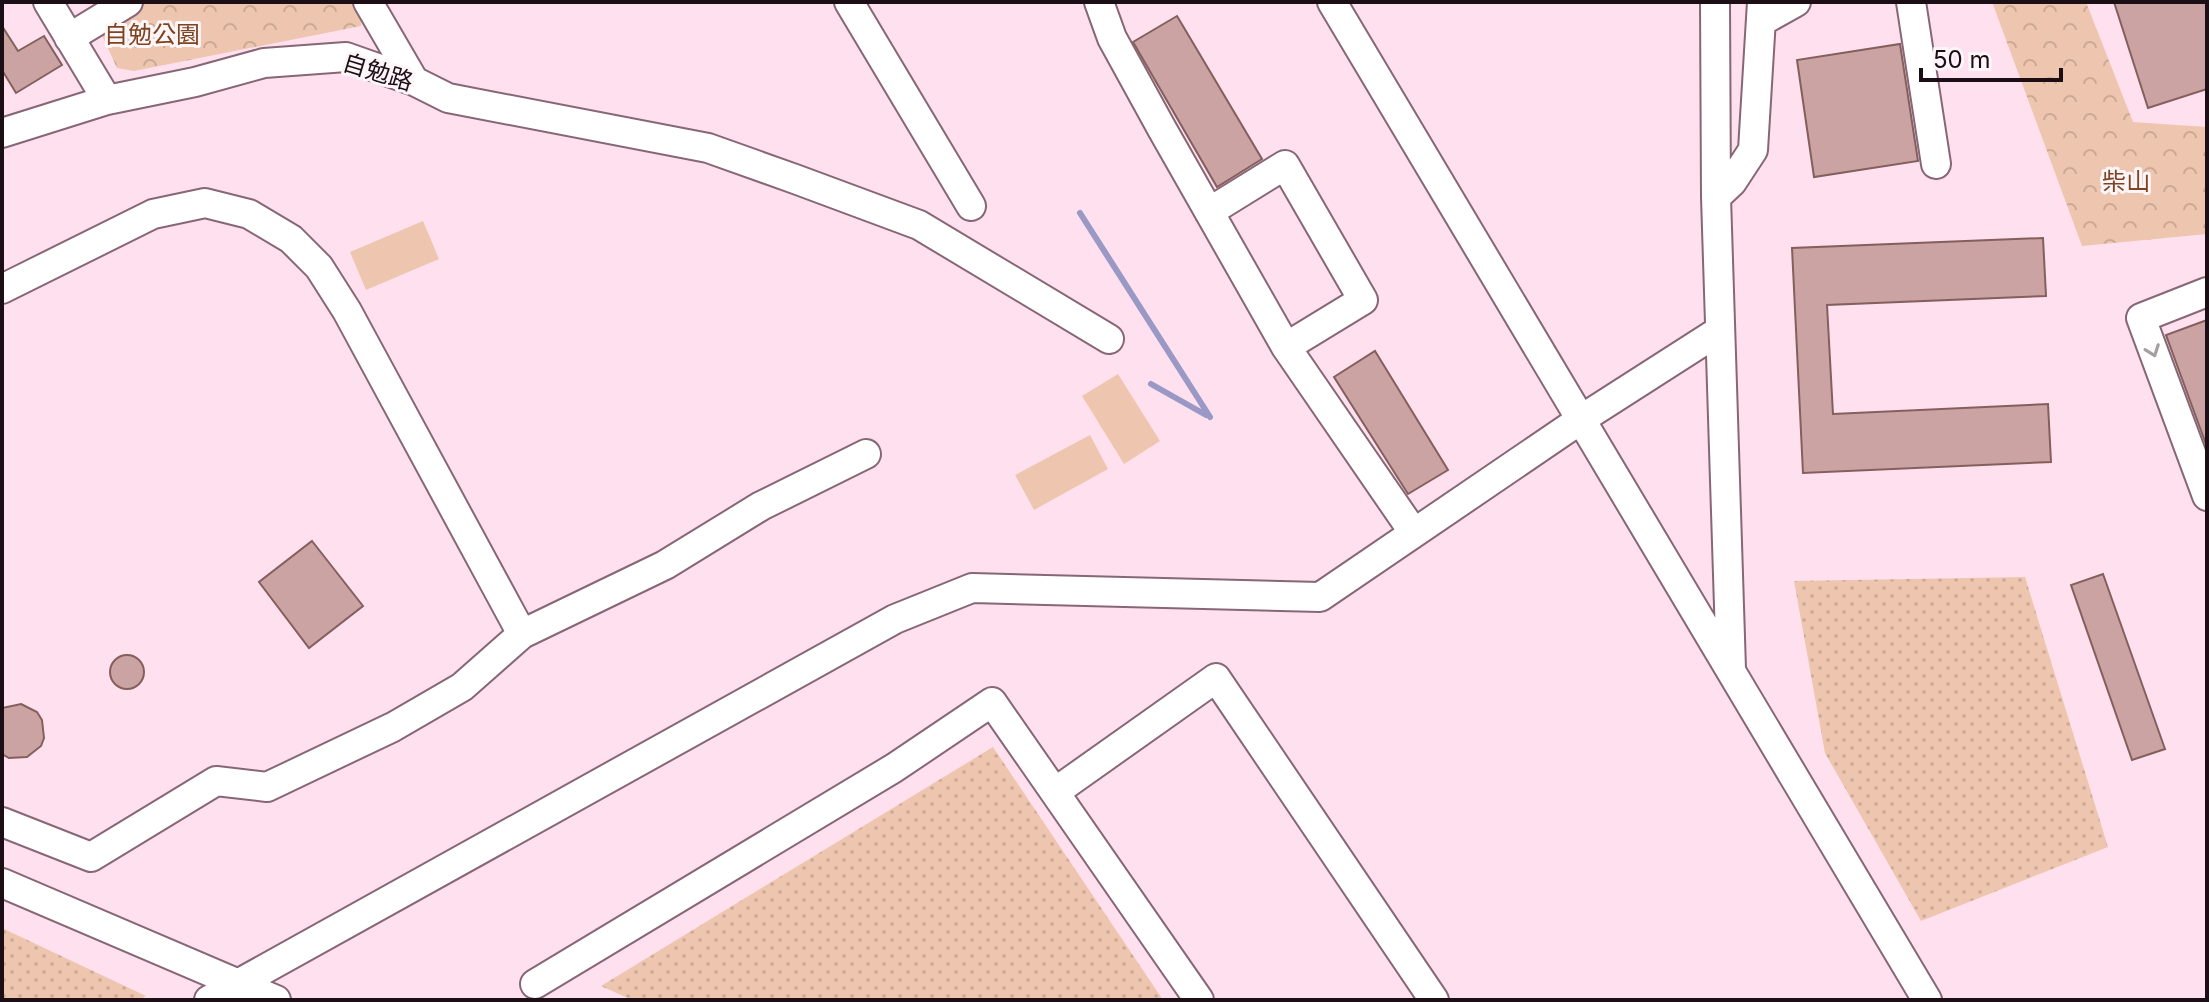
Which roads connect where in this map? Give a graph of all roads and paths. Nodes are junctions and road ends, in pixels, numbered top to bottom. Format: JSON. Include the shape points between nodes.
{"nodes":[{"id":1,"x":48,"y":2,"type":"edge"},
{"id":2,"x":128,"y":2,"type":"edge"},
{"id":3,"x":368,"y":2,"type":"edge"},
{"id":4,"x":849,"y":2,"type":"edge"},
{"id":5,"x":1099,"y":2,"type":"edge"},
{"id":6,"x":1332,"y":2,"type":"edge"},
{"id":7,"x":1715,"y":2,"type":"edge"},
{"id":8,"x":1796,"y":2,"type":"edge"},
{"id":9,"x":1911,"y":2,"type":"edge"},
{"id":10,"x":1762,"y":12,"type":"edge"},
{"id":11,"x":69,"y":38,"type":"junction"},
{"id":12,"x":414,"y":81,"type":"junction"},
{"id":13,"x":107,"y":100,"type":"junction"},
{"id":14,"x":2,"y":133,"type":"edge"},
{"id":15,"x":1936,"y":164,"type":"dead end"},
{"id":16,"x":1716,"y":197,"type":"junction"},
{"id":17,"x":971,"y":206,"type":"dead end"},
{"id":18,"x":1209,"y":212,"type":"junction"},
{"id":19,"x":2,"y":289,"type":"edge"},
{"id":20,"x":2207,"y":292,"type":"edge"},
{"id":21,"x":1719,"y":331,"type":"junction"},
{"id":22,"x":1109,"y":339,"type":"dead end"},
{"id":23,"x":1286,"y":347,"type":"junction"},
{"id":24,"x":1580,"y":420,"type":"junction"},
{"id":25,"x":866,"y":454,"type":"dead end"},
{"id":26,"x":2207,"y":496,"type":"edge"},
{"id":27,"x":1414,"y":533,"type":"junction"},
{"id":28,"x":522,"y":634,"type":"junction"},
{"id":29,"x":1731,"y":672,"type":"junction"},
{"id":30,"x":1055,"y":792,"type":"junction"},
{"id":31,"x":2,"y":822,"type":"edge"},
{"id":32,"x":2,"y":883,"type":"edge"},
{"id":33,"x":239,"y":983,"type":"junction"},
{"id":34,"x":535,"y":984,"type":"dead end"},
{"id":35,"x":209,"y":1000,"type":"edge"},
{"id":36,"x":276,"y":1000,"type":"edge"},
{"id":37,"x":1199,"y":1000,"type":"edge"},
{"id":38,"x":1434,"y":1000,"type":"edge"},
{"id":39,"x":1927,"y":1000,"type":"edge"}],
"edges":[{"from":1,"to":11,"type":"street"},
{"from":2,"to":11,"type":"street"},
{"from":3,"to":12,"type":"street"},
{"from":4,"to":17,"type":"street"},
{"from":5,"to":18,"type":"street","via":[[1112,38]]},
{"from":6,"to":24,"type":"street"},
{"from":7,"to":16,"type":"street"},
{"from":8,"to":10,"type":"street"},
{"from":9,"to":15,"type":"street"},
{"from":10,"to":16,"type":"street","via":[[1753,150]]},
{"from":11,"to":13,"type":"street"},
{"from":12,"to":13,"type":"street","name":"自勉路","via":[[346,57],[264,63]]},
{"from":12,"to":22,"type":"street","name":"自勉路","via":[[448,98],[708,148],[919,225]]},
{"from":13,"to":14,"type":"street","name":"自勉路"},
{"from":16,"to":21,"type":"street"},
{"from":18,"to":23,"type":"street"},
{"from":18,"to":23,"type":"street","via":[[1285,165],[1363,300]]},
{"from":19,"to":28,"type":"street","via":[[153,214],[205,203],[249,214],[291,239],[319,267],[347,311]]},
{"from":20,"to":26,"type":"street","one_way":true,"via":[[2141,318]]},
{"from":21,"to":24,"type":"street"},
{"from":21,"to":29,"type":"street"},
{"from":23,"to":27,"type":"street"},
{"from":24,"to":27,"type":"street"},
{"from":24,"to":29,"type":"street"},
{"from":25,"to":28,"type":"street","via":[[761,506],[665,565]]},
{"from":27,"to":33,"type":"street","via":[[1320,597],[972,588],[895,619]]},
{"from":28,"to":31,"type":"street","via":[[462,687],[393,727],[267,787],[216,781],[91,857]]},
{"from":29,"to":39,"type":"street"},
{"from":30,"to":34,"type":"street","via":[[992,702],[894,768]]},
{"from":30,"to":37,"type":"street"},
{"from":30,"to":38,"type":"street","via":[[1216,678]]},
{"from":32,"to":33,"type":"street"},
{"from":33,"to":35,"type":"street"},
{"from":33,"to":36,"type":"street"}]}
